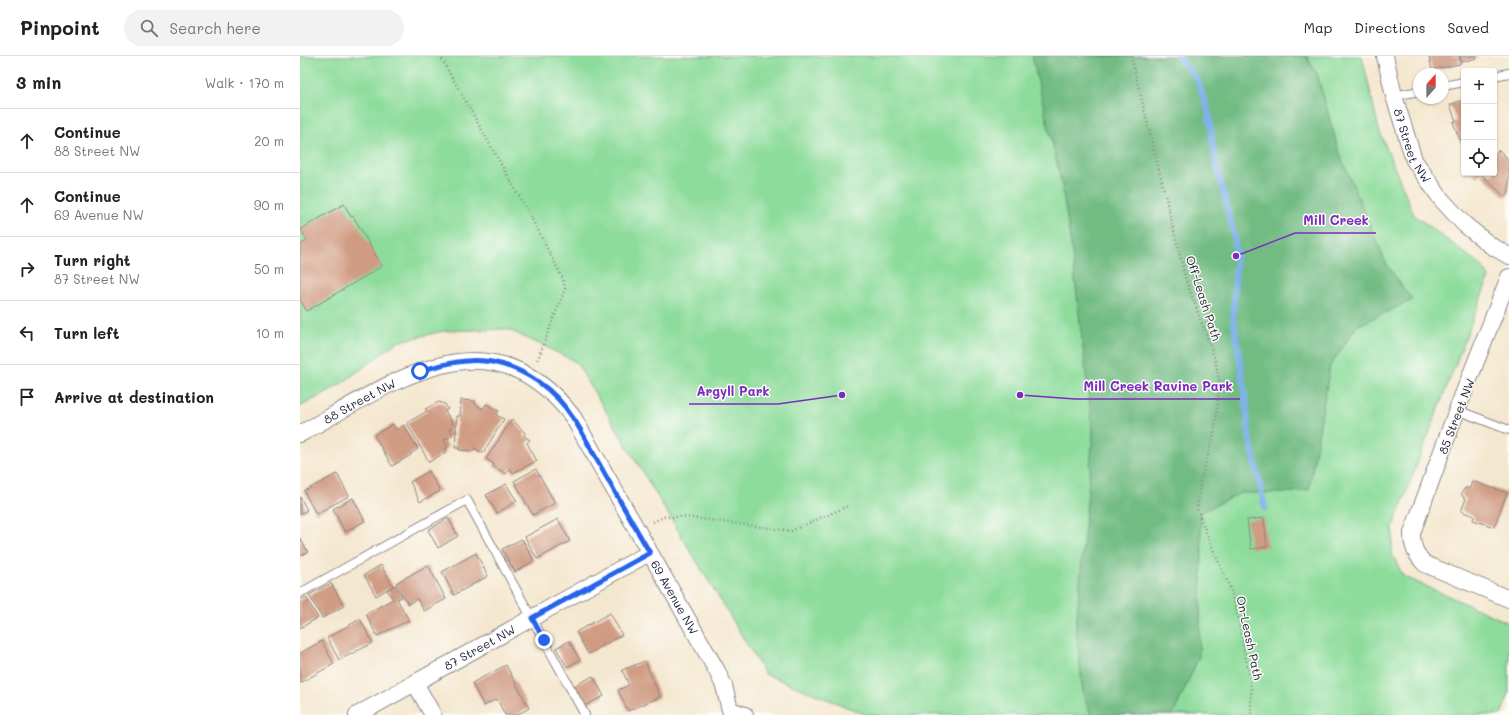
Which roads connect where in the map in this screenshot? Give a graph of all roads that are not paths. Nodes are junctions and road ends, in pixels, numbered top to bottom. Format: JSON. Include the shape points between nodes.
{"nodes":[{"id":1,"x":1384,"y":56,"type":"edge"},
{"id":2,"x":1509,"y":73,"type":"edge"},
{"id":3,"x":1497,"y":75,"type":"edge"},
{"id":4,"x":1461,"y":83,"type":"edge"},
{"id":5,"x":1449,"y":85,"type":"edge"},
{"id":6,"x":1413,"y":92,"type":"edge"},
{"id":7,"x":1394,"y":96,"type":"junction"},
{"id":8,"x":1509,"y":256,"type":"edge"},
{"id":9,"x":1509,"y":278,"type":"edge"},
{"id":10,"x":491,"y":361,"type":"joint"},
{"id":11,"x":1457,"y":410,"type":"junction"},
{"id":12,"x":1509,"y":430,"type":"edge"},
{"id":13,"x":300,"y":434,"type":"edge"},
{"id":14,"x":650,"y":553,"type":"junction"},
{"id":15,"x":300,"y":593,"type":"edge"},
{"id":16,"x":1509,"y":599,"type":"edge"},
{"id":17,"x":532,"y":618,"type":"junction"},
{"id":18,"x":415,"y":683,"type":"junction"},
{"id":19,"x":735,"y":713,"type":"edge"},
{"id":20,"x":357,"y":715,"type":"edge"},
{"id":21,"x":433,"y":715,"type":"edge"},
{"id":22,"x":585,"y":715,"type":"edge"}],
"edges":[{"from":1,"to":7,"type":"street","name":"87 Street NW"},
{"from":2,"to":3,"type":"lane"},
{"from":4,"to":5,"type":"lane"},
{"from":6,"to":7,"type":"lane"},
{"from":7,"to":8,"type":"street","name":"87 Street NW","via":[[1414,160],[1441,199],[1464,224]]},
{"from":9,"to":11,"type":"street","name":"85 Street NW"},
{"from":10,"to":13,"type":"street","name":"88 Street NW","via":[[455,362],[420,371]]},
{"from":10,"to":14,"type":"street","name":"69 Avenue NW","via":[[508,366],[538,382],[563,404],[573,417]]},
{"from":11,"to":12,"type":"lane"},
{"from":11,"to":16,"type":"street","name":"85 Street NW","via":[[1412,533],[1412,544],[1417,556],[1425,564]]},
{"from":14,"to":17,"type":"street","name":"87 Street NW"},
{"from":14,"to":19,"type":"street","name":"69 Avenue NW","via":[[717,671]]},
{"from":15,"to":17,"type":"lane","via":[[467,500]]},
{"from":17,"to":18,"type":"street","name":"87 Street NW"},
{"from":17,"to":22,"type":"lane"},
{"from":18,"to":20,"type":"street","name":"87 Street NW"},
{"from":18,"to":21,"type":"street"}]}
